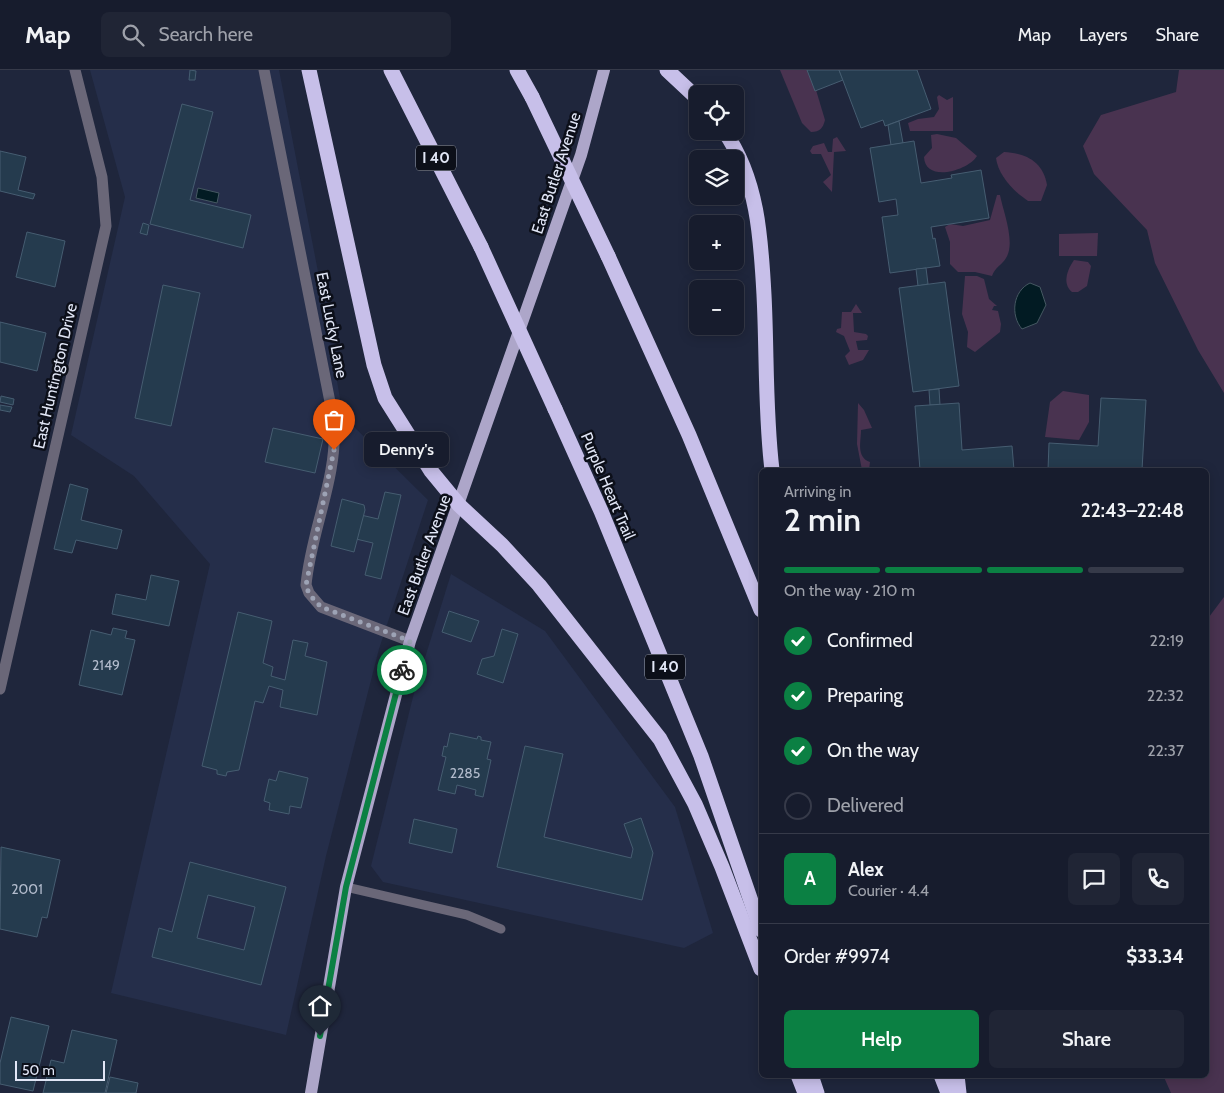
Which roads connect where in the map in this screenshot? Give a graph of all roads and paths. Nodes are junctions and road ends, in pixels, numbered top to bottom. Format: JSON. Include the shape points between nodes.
{"nodes":[{"id":1,"x":75,"y":70,"type":"edge"},
{"id":2,"x":264,"y":70,"type":"edge"},
{"id":3,"x":309,"y":70,"type":"edge"},
{"id":4,"x":391,"y":70,"type":"edge"},
{"id":5,"x":516,"y":70,"type":"edge"},
{"id":6,"x":604,"y":70,"type":"edge"},
{"id":7,"x":667,"y":70,"type":"edge"},
{"id":8,"x":689,"y":91,"type":"edge"},
{"id":9,"x":729,"y":140,"type":"edge"},
{"id":10,"x":772,"y":468,"type":"edge"},
{"id":11,"x":459,"y":505,"type":"junction"},
{"id":12,"x":759,"y":605,"type":"edge"},
{"id":13,"x":410,"y":641,"type":"junction"},
{"id":14,"x":0,"y":689,"type":"edge"},
{"id":15,"x":346,"y":887,"type":"junction"},
{"id":16,"x":759,"y":924,"type":"edge"},
{"id":17,"x":501,"y":929,"type":"dead end"},
{"id":18,"x":759,"y":964,"type":"edge"},
{"id":19,"x":799,"y":1078,"type":"edge"},
{"id":20,"x":812,"y":1078,"type":"edge"},
{"id":21,"x":942,"y":1078,"type":"edge"},
{"id":22,"x":957,"y":1078,"type":"edge"},
{"id":23,"x":311,"y":1093,"type":"edge"},
{"id":24,"x":805,"y":1093,"type":"edge"},
{"id":25,"x":817,"y":1093,"type":"edge"},
{"id":26,"x":948,"y":1093,"type":"edge"},
{"id":27,"x":959,"y":1093,"type":"edge"}],
"edges":[{"from":1,"to":14,"type":"street","name":"East Huntington Drive","via":[[102,177],[106,226]]},
{"from":2,"to":13,"type":"street","name":"East Lucky Lane","via":[[327,383],[335,439],[306,585],[309,594],[321,607]]},
{"from":3,"to":11,"type":"highway","via":[[374,365],[385,398],[431,471]]},
{"from":4,"to":16,"type":"highway","name":"Purple Heart Trail","number":"I 40","bridge":true,"via":[[481,246],[601,511],[701,756]]},
{"from":5,"to":12,"type":"highway","bridge":true,"via":[[608,256],[689,435]]},
{"from":6,"to":11,"type":"main road","name":"East Butler Avenue","via":[[581,155]]},
{"from":7,"to":8,"type":"highway"},
{"from":9,"to":10,"type":"highway","via":[[750,187],[761,244]]},
{"from":11,"to":13,"type":"main road","name":"East Butler Avenue"},
{"from":11,"to":18,"type":"highway","via":[[538,585],[660,739],[695,804]]},
{"from":13,"to":15,"type":"main road","name":"East Butler Avenue"},
{"from":15,"to":17,"type":"street","via":[[467,915]]},
{"from":15,"to":23,"type":"main road","name":"East Butler Avenue"},
{"from":19,"to":24,"type":"highway"},
{"from":20,"to":25,"type":"highway"},
{"from":21,"to":26,"type":"highway"},
{"from":22,"to":27,"type":"highway"}]}
